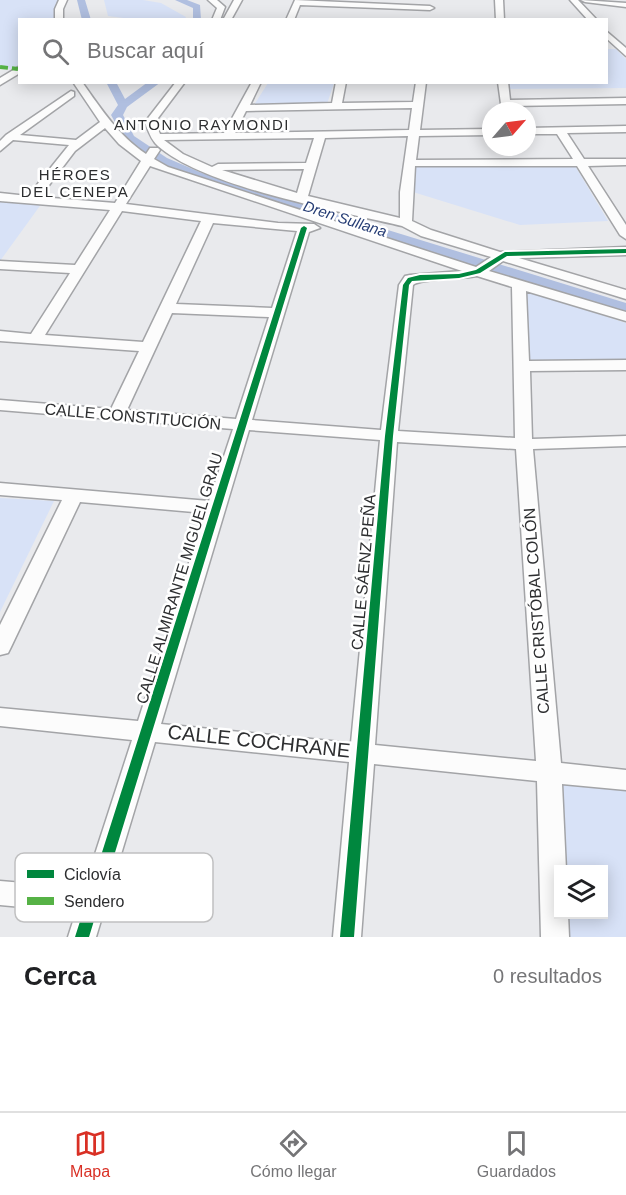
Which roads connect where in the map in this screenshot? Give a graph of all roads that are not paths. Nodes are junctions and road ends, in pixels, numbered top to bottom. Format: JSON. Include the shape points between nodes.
{"nodes":[{"id":1,"x":63,"y":0,"type":"edge"},
{"id":2,"x":212,"y":0,"type":"edge"},
{"id":3,"x":238,"y":0,"type":"edge"},
{"id":4,"x":499,"y":0,"type":"edge"},
{"id":5,"x":574,"y":0,"type":"edge"},
{"id":6,"x":585,"y":0,"type":"edge"},
{"id":7,"x":298,"y":2,"type":"edge"},
{"id":8,"x":430,"y":4,"type":"edge"},
{"id":9,"x":626,"y":5,"type":"edge"},
{"id":10,"x":360,"y":6,"type":"edge"},
{"id":11,"x":59,"y":18,"type":"edge"},
{"id":12,"x":217,"y":18,"type":"edge"},
{"id":13,"x":228,"y":18,"type":"edge"},
{"id":14,"x":291,"y":18,"type":"edge"},
{"id":15,"x":500,"y":18,"type":"edge"},
{"id":16,"x":591,"y":18,"type":"edge"},
{"id":17,"x":608,"y":34,"type":"edge"},
{"id":18,"x":622,"y":45,"type":"edge"},
{"id":19,"x":626,"y":52,"type":"edge"},
{"id":20,"x":18,"y":70,"type":"edge"},
{"id":21,"x":0,"y":82,"type":"edge"},
{"id":22,"x":67,"y":84,"type":"edge"},
{"id":23,"x":78,"y":84,"type":"edge"},
{"id":24,"x":179,"y":84,"type":"edge"},
{"id":25,"x":256,"y":84,"type":"edge"},
{"id":26,"x":341,"y":84,"type":"edge"},
{"id":27,"x":421,"y":84,"type":"edge"},
{"id":28,"x":503,"y":84,"type":"edge"},
{"id":29,"x":71,"y":94,"type":"junction"},
{"id":30,"x":626,"y":100,"type":"edge"},
{"id":31,"x":505,"y":102,"type":"edge"},
{"id":32,"x":418,"y":105,"type":"junction"},
{"id":33,"x":536,"y":105,"type":"edge"},
{"id":34,"x":91,"y":106,"type":"junction"},
{"id":35,"x":336,"y":106,"type":"junction"},
{"id":36,"x":243,"y":108,"type":"junction"},
{"id":37,"x":105,"y":123,"type":"junction"},
{"id":38,"x":626,"y":129,"type":"edge"},
{"id":39,"x":560,"y":130,"type":"junction"},
{"id":40,"x":536,"y":131,"type":"edge"},
{"id":41,"x":482,"y":132,"type":"edge"},
{"id":42,"x":414,"y":133,"type":"junction"},
{"id":43,"x":320,"y":136,"type":"junction"},
{"id":44,"x":10,"y":137,"type":"junction"},
{"id":45,"x":227,"y":137,"type":"junction"},
{"id":46,"x":158,"y":142,"type":"junction"},
{"id":47,"x":78,"y":143,"type":"junction"},
{"id":48,"x":0,"y":148,"type":"edge"},
{"id":49,"x":148,"y":159,"type":"junction"},
{"id":50,"x":582,"y":162,"type":"junction"},
{"id":51,"x":626,"y":162,"type":"edge"},
{"id":52,"x":410,"y":164,"type":"junction"},
{"id":53,"x":312,"y":166,"type":"junction"},
{"id":54,"x":205,"y":168,"type":"junction"},
{"id":55,"x":0,"y":196,"type":"edge"},
{"id":56,"x":302,"y":197,"type":"junction"},
{"id":57,"x":31,"y":200,"type":"junction"},
{"id":58,"x":118,"y":207,"type":"junction"},
{"id":59,"x":209,"y":217,"type":"junction"},
{"id":60,"x":406,"y":223,"type":"junction"},
{"id":61,"x":304,"y":228,"type":"junction"},
{"id":62,"x":352,"y":231,"type":"junction"},
{"id":63,"x":626,"y":235,"type":"edge"},
{"id":64,"x":626,"y":250,"type":"edge"},
{"id":65,"x":500,"y":257,"type":"junction"},
{"id":66,"x":0,"y":265,"type":"edge"},
{"id":67,"x":79,"y":269,"type":"junction"},
{"id":68,"x":479,"y":271,"type":"junction"},
{"id":69,"x":519,"y":284,"type":"junction"},
{"id":70,"x":626,"y":294,"type":"edge"},
{"id":71,"x":166,"y":308,"type":"junction"},
{"id":72,"x":277,"y":313,"type":"junction"},
{"id":73,"x":626,"y":316,"type":"edge"},
{"id":74,"x":0,"y":336,"type":"edge"},
{"id":75,"x":35,"y":339,"type":"junction"},
{"id":76,"x":148,"y":347,"type":"junction"},
{"id":77,"x":626,"y":365,"type":"edge"},
{"id":78,"x":523,"y":366,"type":"junction"},
{"id":79,"x":0,"y":405,"type":"edge"},
{"id":80,"x":117,"y":414,"type":"junction"},
{"id":81,"x":243,"y":424,"type":"junction"},
{"id":82,"x":390,"y":436,"type":"junction"},
{"id":83,"x":626,"y":441,"type":"edge"},
{"id":84,"x":524,"y":444,"type":"junction"},
{"id":85,"x":0,"y":489,"type":"edge"},
{"id":86,"x":73,"y":496,"type":"junction"},
{"id":87,"x":216,"y":508,"type":"junction"},
{"id":88,"x":0,"y":647,"type":"edge"},
{"id":89,"x":0,"y":717,"type":"edge"},
{"id":90,"x":147,"y":730,"type":"junction"},
{"id":91,"x":362,"y":751,"type":"junction"},
{"id":92,"x":549,"y":772,"type":"junction"},
{"id":93,"x":626,"y":780,"type":"edge"},
{"id":94,"x":108,"y":853,"type":"edge"},
{"id":95,"x":0,"y":893,"type":"edge"},
{"id":96,"x":15,"y":894,"type":"edge"},
{"id":97,"x":87,"y":922,"type":"edge"},
{"id":98,"x":82,"y":937,"type":"edge"},
{"id":99,"x":346,"y":937,"type":"edge"},
{"id":100,"x":555,"y":937,"type":"edge"}],
"edges":[{"from":1,"to":11,"type":"street"},
{"from":2,"to":12,"type":"street","via":[[221,7]]},
{"from":3,"to":13,"type":"street"},
{"from":4,"to":15,"type":"street"},
{"from":5,"to":16,"type":"street"},
{"from":6,"to":9,"type":"street"},
{"from":7,"to":10,"type":"street"},
{"from":7,"to":14,"type":"street"},
{"from":8,"to":10,"type":"street"},
{"from":17,"to":18,"type":"street"},
{"from":18,"to":19,"type":"street"},
{"from":20,"to":21,"type":"street"},
{"from":22,"to":29,"type":"street"},
{"from":23,"to":34,"type":"street"},
{"from":24,"to":46,"type":"street","via":[[150,122]]},
{"from":25,"to":36,"type":"street"},
{"from":26,"to":35,"type":"street"},
{"from":27,"to":32,"type":"street"},
{"from":28,"to":31,"type":"street"},
{"from":29,"to":34,"type":"street"},
{"from":29,"to":44,"type":"street"},
{"from":30,"to":33,"type":"street"},
{"from":32,"to":35,"type":"street"},
{"from":32,"to":42,"type":"street"},
{"from":34,"to":37,"type":"street"},
{"from":35,"to":36,"type":"street"},
{"from":36,"to":45,"type":"street"},
{"from":37,"to":47,"type":"street"},
{"from":37,"to":49,"type":"street"},
{"from":38,"to":39,"type":"street"},
{"from":39,"to":40,"type":"street"},
{"from":39,"to":50,"type":"street"},
{"from":41,"to":42,"type":"street"},
{"from":42,"to":43,"type":"street"},
{"from":42,"to":52,"type":"street"},
{"from":43,"to":45,"type":"street"},
{"from":43,"to":53,"type":"street"},
{"from":44,"to":47,"type":"street"},
{"from":44,"to":48,"type":"street"},
{"from":45,"to":46,"type":"street"},
{"from":46,"to":49,"type":"street"},
{"from":46,"to":54,"type":"street"},
{"from":47,"to":57,"type":"street"},
{"from":49,"to":58,"type":"street"},
{"from":49,"to":62,"type":"street","via":[[190,179]]},
{"from":50,"to":51,"type":"street"},
{"from":50,"to":52,"type":"street"},
{"from":50,"to":63,"type":"street"},
{"from":52,"to":60,"type":"street"},
{"from":53,"to":54,"type":"street"},
{"from":53,"to":56,"type":"street"},
{"from":54,"to":56,"type":"street"},
{"from":55,"to":57,"type":"street"},
{"from":56,"to":60,"type":"street"},
{"from":57,"to":58,"type":"street"},
{"from":58,"to":59,"type":"street"},
{"from":58,"to":67,"type":"street"},
{"from":59,"to":61,"type":"street"},
{"from":59,"to":71,"type":"street"},
{"from":60,"to":65,"type":"street"},
{"from":61,"to":62,"type":"street"},
{"from":61,"to":72,"type":"street","name":"CALLE ALMIRANTE MIGUEL GRAU"},
{"from":62,"to":68,"type":"street"},
{"from":64,"to":65,"type":"street"},
{"from":65,"to":68,"type":"street"},
{"from":65,"to":70,"type":"street"},
{"from":66,"to":67,"type":"street"},
{"from":67,"to":75,"type":"street"},
{"from":68,"to":69,"type":"street"},
{"from":68,"to":82,"type":"street","name":"CALLE SÁENZ PEÑA","via":[[420,277],[410,279],[406,285]]},
{"from":69,"to":73,"type":"street"},
{"from":69,"to":78,"type":"street","name":"CALLE CRISTÓBAL COLÓN"},
{"from":71,"to":72,"type":"street"},
{"from":71,"to":76,"type":"street"},
{"from":72,"to":81,"type":"street","name":"CALLE ALMIRANTE MIGUEL GRAU"},
{"from":74,"to":75,"type":"street"},
{"from":75,"to":76,"type":"street"},
{"from":76,"to":80,"type":"street"},
{"from":77,"to":78,"type":"street"},
{"from":78,"to":84,"type":"street","name":"CALLE CRISTÓBAL COLÓN"},
{"from":79,"to":80,"type":"street","name":"CALLE CONSTITUCIÓN"},
{"from":80,"to":81,"type":"street","name":"CALLE CONSTITUCIÓN"},
{"from":81,"to":82,"type":"street","name":"CALLE CONSTITUCIÓN"},
{"from":81,"to":87,"type":"street","name":"CALLE ALMIRANTE MIGUEL GRAU"},
{"from":82,"to":84,"type":"street","name":"CALLE CONSTITUCIÓN"},
{"from":82,"to":91,"type":"street","name":"CALLE SÁENZ PEÑA"},
{"from":83,"to":84,"type":"street","name":"CALLE CONSTITUCIÓN"},
{"from":84,"to":92,"type":"street","name":"CALLE CRISTÓBAL COLÓN"},
{"from":85,"to":86,"type":"street"},
{"from":86,"to":87,"type":"street"},
{"from":86,"to":88,"type":"street"},
{"from":87,"to":90,"type":"street","name":"CALLE ALMIRANTE MIGUEL GRAU"},
{"from":89,"to":90,"type":"street","name":"CALLE COCHRANE"},
{"from":90,"to":91,"type":"street","name":"CALLE COCHRANE"},
{"from":90,"to":94,"type":"street","name":"CALLE ALMIRANTE MIGUEL GRAU"},
{"from":91,"to":92,"type":"street","name":"CALLE COCHRANE"},
{"from":91,"to":99,"type":"street","name":"CALLE SÁENZ PEÑA"},
{"from":92,"to":93,"type":"street","name":"CALLE COCHRANE"},
{"from":92,"to":100,"type":"street","name":"CALLE CRISTÓBAL COLÓN"},
{"from":95,"to":96,"type":"street"},
{"from":97,"to":98,"type":"street","name":"CALLE ALMIRANTE MIGUEL GRAU"}]}
